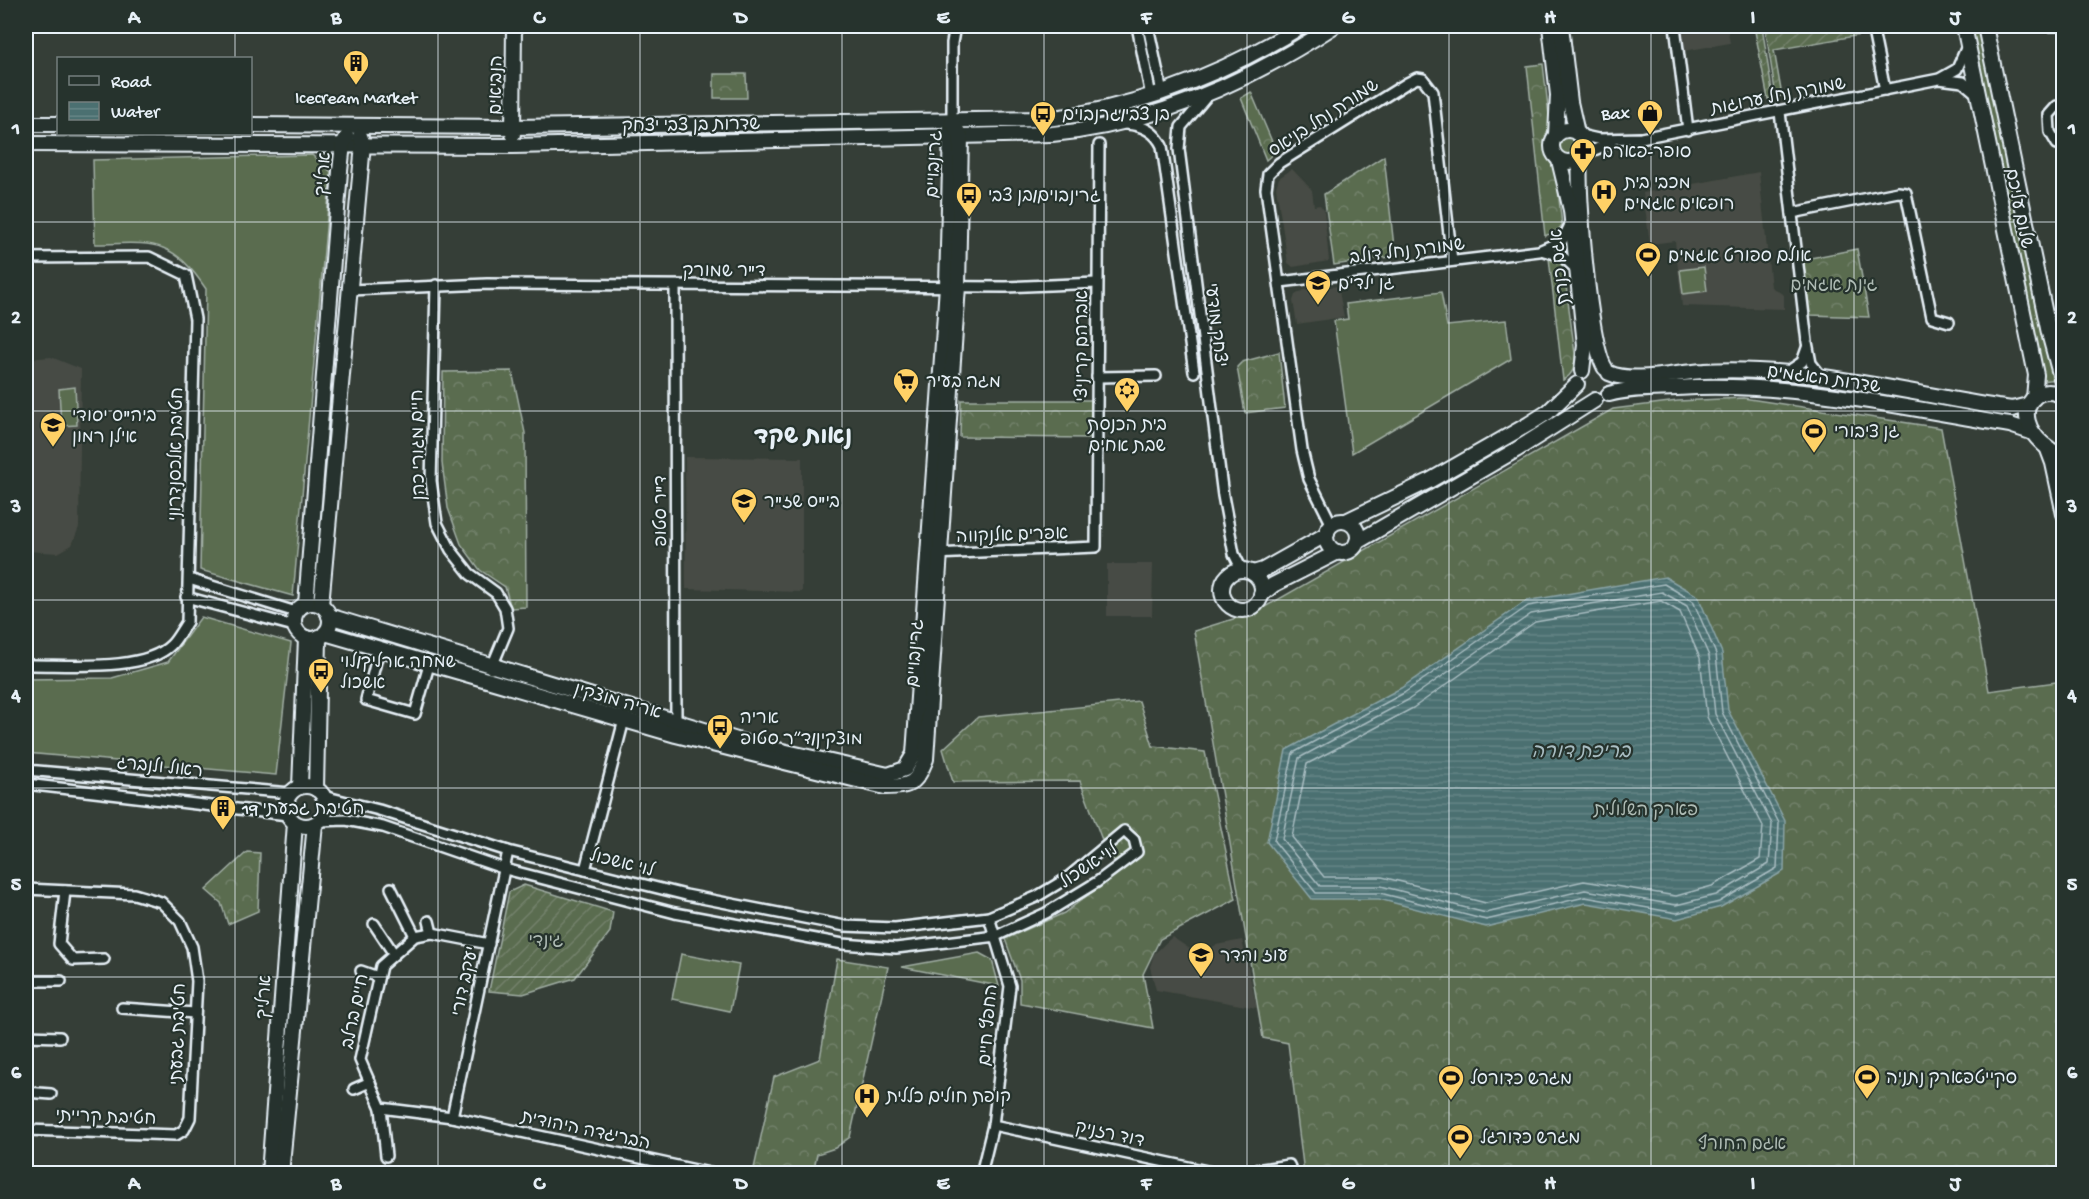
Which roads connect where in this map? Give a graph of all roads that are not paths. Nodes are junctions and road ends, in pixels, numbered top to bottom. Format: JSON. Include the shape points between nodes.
{"nodes":[{"id":1,"x":514,"y":26,"type":"edge"},
{"id":2,"x":950,"y":26,"type":"edge"},
{"id":3,"x":955,"y":26,"type":"edge"},
{"id":4,"x":1137,"y":26,"type":"edge"},
{"id":5,"x":1149,"y":26,"type":"edge"},
{"id":6,"x":1302,"y":26,"type":"edge"},
{"id":7,"x":1334,"y":26,"type":"edge"},
{"id":8,"x":1550,"y":26,"type":"edge"},
{"id":9,"x":1561,"y":26,"type":"edge"},
{"id":10,"x":1675,"y":26,"type":"edge"},
{"id":11,"x":1872,"y":26,"type":"edge"},
{"id":12,"x":1964,"y":26,"type":"edge"},
{"id":13,"x":1985,"y":26,"type":"edge"},
{"id":14,"x":2049,"y":26,"type":"edge"},
{"id":15,"x":2063,"y":27,"type":"edge"},
{"id":16,"x":952,"y":43,"type":"junction"},
{"id":17,"x":1968,"y":45,"type":"junction"},
{"id":18,"x":1939,"y":79,"type":"junction"},
{"id":19,"x":1885,"y":90,"type":"junction"},
{"id":20,"x":1211,"y":92,"type":"junction"},
{"id":21,"x":1156,"y":94,"type":"junction"},
{"id":22,"x":1978,"y":96,"type":"junction"},
{"id":23,"x":2064,"y":106,"type":"edge"},
{"id":24,"x":1780,"y":112,"type":"junction"},
{"id":25,"x":26,"y":124,"type":"edge"},
{"id":26,"x":57,"y":124,"type":"edge"},
{"id":27,"x":1117,"y":124,"type":"junction"},
{"id":28,"x":252,"y":125,"type":"edge"},
{"id":29,"x":355,"y":125,"type":"junction"},
{"id":30,"x":513,"y":126,"type":"junction"},
{"id":31,"x":1688,"y":130,"type":"junction"},
{"id":32,"x":954,"y":132,"type":"junction"},
{"id":33,"x":1579,"y":134,"type":"junction"},
{"id":34,"x":1556,"y":135,"type":"junction"},
{"id":35,"x":1623,"y":140,"type":"junction"},
{"id":36,"x":313,"y":144,"type":"junction"},
{"id":37,"x":343,"y":144,"type":"junction"},
{"id":38,"x":363,"y":144,"type":"junction"},
{"id":39,"x":1099,"y":144,"type":"dead end"},
{"id":40,"x":2057,"y":144,"type":"dead end"},
{"id":41,"x":26,"y":145,"type":"edge"},
{"id":42,"x":513,"y":146,"type":"junction"},
{"id":43,"x":1581,"y":156,"type":"junction"},
{"id":44,"x":1559,"y":160,"type":"junction"},
{"id":45,"x":340,"y":171,"type":"junction"},
{"id":46,"x":1792,"y":213,"type":"junction"},
{"id":47,"x":1572,"y":221,"type":"junction"},
{"id":48,"x":1539,"y":251,"type":"junction"},
{"id":49,"x":1176,"y":252,"type":"junction"},
{"id":50,"x":26,"y":258,"type":"edge"},
{"id":51,"x":1452,"y":261,"type":"junction"},
{"id":52,"x":1193,"y":263,"type":"junction"},
{"id":53,"x":1577,"y":270,"type":"junction"},
{"id":54,"x":1280,"y":282,"type":"junction"},
{"id":55,"x":1097,"y":283,"type":"junction"},
{"id":56,"x":436,"y":285,"type":"junction"},
{"id":57,"x":675,"y":286,"type":"junction"},
{"id":58,"x":953,"y":286,"type":"junction"},
{"id":59,"x":350,"y":290,"type":"junction"},
{"id":60,"x":1949,"y":322,"type":"dead end"},
{"id":61,"x":1808,"y":342,"type":"junction"},
{"id":62,"x":1607,"y":370,"type":"junction"},
{"id":63,"x":1194,"y":372,"type":"dead end"},
{"id":64,"x":1785,"y":373,"type":"junction"},
{"id":65,"x":1156,"y":376,"type":"dead end"},
{"id":66,"x":1097,"y":377,"type":"junction"},
{"id":67,"x":1580,"y":377,"type":"junction"},
{"id":68,"x":1824,"y":379,"type":"junction"},
{"id":69,"x":2064,"y":388,"type":"edge"},
{"id":70,"x":1609,"y":394,"type":"junction"},
{"id":71,"x":2064,"y":398,"type":"edge"},
{"id":72,"x":1595,"y":400,"type":"junction"},
{"id":73,"x":2031,"y":401,"type":"junction"},
{"id":74,"x":2031,"y":432,"type":"junction"},
{"id":75,"x":2047,"y":447,"type":"junction"},
{"id":76,"x":2064,"y":454,"type":"edge"},
{"id":77,"x":2064,"y":514,"type":"edge"},
{"id":78,"x":1346,"y":522,"type":"junction"},
{"id":79,"x":1329,"y":529,"type":"junction"},
{"id":80,"x":1357,"y":542,"type":"junction"},
{"id":81,"x":1096,"y":547,"type":"joint"},
{"id":82,"x":1338,"y":552,"type":"junction"},
{"id":83,"x":934,"y":554,"type":"junction"},
{"id":84,"x":1248,"y":571,"type":"junction"},
{"id":85,"x":189,"y":579,"type":"junction"},
{"id":86,"x":1261,"y":595,"type":"junction"},
{"id":87,"x":186,"y":597,"type":"junction"},
{"id":88,"x":325,"y":611,"type":"junction"},
{"id":89,"x":299,"y":614,"type":"junction"},
{"id":90,"x":317,"y":636,"type":"junction"},
{"id":91,"x":379,"y":650,"type":"junction"},
{"id":92,"x":26,"y":665,"type":"edge"},
{"id":93,"x":429,"y":665,"type":"junction"},
{"id":94,"x":493,"y":666,"type":"junction"},
{"id":95,"x":483,"y":681,"type":"junction"},
{"id":96,"x":628,"y":706,"type":"junction"},
{"id":97,"x":624,"y":721,"type":"junction"},
{"id":98,"x":676,"y":721,"type":"junction"},
{"id":99,"x":676,"y":735,"type":"junction"},
{"id":100,"x":905,"y":769,"type":"joint"},
{"id":101,"x":26,"y":770,"type":"edge"},
{"id":102,"x":26,"y":784,"type":"edge"},
{"id":103,"x":905,"y":787,"type":"joint"},
{"id":104,"x":296,"y":790,"type":"junction"},
{"id":105,"x":320,"y":793,"type":"junction"},
{"id":106,"x":292,"y":819,"type":"junction"},
{"id":107,"x":317,"y":822,"type":"junction"},
{"id":108,"x":508,"y":851,"type":"junction"},
{"id":109,"x":505,"y":869,"type":"junction"},
{"id":110,"x":585,"y":870,"type":"junction"},
{"id":111,"x":391,"y":888,"type":"dead end"},
{"id":112,"x":26,"y":889,"type":"edge"},
{"id":113,"x":65,"y":891,"type":"junction"},
{"id":114,"x":989,"y":917,"type":"junction"},
{"id":115,"x":429,"y":921,"type":"dead end"},
{"id":116,"x":374,"y":924,"type":"dead end"},
{"id":117,"x":464,"y":927,"type":"dead end"},
{"id":118,"x":432,"y":933,"type":"junction"},
{"id":119,"x":415,"y":936,"type":"junction"},
{"id":120,"x":449,"y":936,"type":"junction"},
{"id":121,"x":996,"y":936,"type":"junction"},
{"id":122,"x":463,"y":939,"type":"junction"},
{"id":123,"x":489,"y":944,"type":"junction"},
{"id":124,"x":447,"y":948,"type":"dead end"},
{"id":125,"x":394,"y":954,"type":"junction"},
{"id":126,"x":104,"y":959,"type":"dead end"},
{"id":127,"x":361,"y":971,"type":"dead end"},
{"id":128,"x":378,"y":977,"type":"junction"},
{"id":129,"x":26,"y":981,"type":"edge"},
{"id":130,"x":61,"y":981,"type":"dead end"},
{"id":131,"x":360,"y":1006,"type":"dead end"},
{"id":132,"x":122,"y":1008,"type":"dead end"},
{"id":133,"x":371,"y":1009,"type":"junction"},
{"id":134,"x":195,"y":1013,"type":"junction"},
{"id":135,"x":26,"y":1036,"type":"edge"},
{"id":136,"x":60,"y":1037,"type":"dead end"},
{"id":137,"x":370,"y":1082,"type":"junction"},
{"id":138,"x":354,"y":1089,"type":"dead end"},
{"id":139,"x":26,"y":1092,"type":"edge"},
{"id":140,"x":51,"y":1094,"type":"dead end"},
{"id":141,"x":381,"y":1108,"type":"junction"},
{"id":142,"x":452,"y":1118,"type":"junction"},
{"id":143,"x":993,"y":1125,"type":"junction"},
{"id":144,"x":26,"y":1130,"type":"edge"},
{"id":145,"x":184,"y":1130,"type":"joint"},
{"id":146,"x":386,"y":1156,"type":"dead end"},
{"id":147,"x":275,"y":1169,"type":"edge"},
{"id":148,"x":703,"y":1172,"type":"edge"},
{"id":149,"x":714,"y":1173,"type":"edge"},
{"id":150,"x":981,"y":1173,"type":"edge"},
{"id":151,"x":1221,"y":1173,"type":"edge"},
{"id":152,"x":1227,"y":1173,"type":"edge"},
{"id":153,"x":1293,"y":1173,"type":"edge"}],
"edges":[{"from":1,"to":30,"type":"street","name":"הנביאים"},
{"from":2,"to":16,"type":"street"},
{"from":3,"to":16,"type":"street"},
{"from":4,"to":21,"type":"street"},
{"from":5,"to":21,"type":"street"},
{"from":6,"to":21,"type":"street","name":"שדרות בן צבי יצחק","via":[[1236,63]]},
{"from":7,"to":20,"type":"street","name":"שדרות בן צבי יצחק"},
{"from":8,"to":34,"type":"street","via":[[1558,95]]},
{"from":9,"to":33,"type":"street","via":[[1570,102]]},
{"from":10,"to":31,"type":"street"},
{"from":11,"to":19,"type":"street"},
{"from":12,"to":17,"type":"street","name":"שלום עליכם"},
{"from":13,"to":69,"type":"street","name":"שלום עליכם"},
{"from":14,"to":15,"type":"street"},
{"from":16,"to":32,"type":"street"},
{"from":17,"to":18,"type":"street","name":"שמורת נחל ערוגות","via":[[1958,69]]},
{"from":17,"to":22,"type":"street","name":"שלום עליכם"},
{"from":18,"to":19,"type":"street","name":"שמורת נחל ערוגות"},
{"from":18,"to":22,"type":"street","name":"שמורת נחל ערוגות","via":[[1963,82]]},
{"from":19,"to":24,"type":"street","name":"שמורת נחל ערוגות"},
{"from":20,"to":27,"type":"street","name":"שדרות בן צבי יצחק"},
{"from":20,"to":52,"type":"street","name":"יצחק מודעי","via":[[1186,119],[1179,139]]},
{"from":21,"to":32,"type":"street","name":"שדרות בן צבי יצחק","via":[[1056,118]]},
{"from":22,"to":73,"type":"street","name":"שלום עליכם","via":[[2036,375]]},
{"from":23,"to":40,"type":"street","via":[[2057,106],[2049,115],[2050,132]]},
{"from":24,"to":31,"type":"street","name":"שמורת נחל ערוגות"},
{"from":24,"to":46,"type":"street"},
{"from":25,"to":26,"type":"street"},
{"from":27,"to":32,"type":"street","name":"שדרות בן צבי יצחק","via":[[1052,134]]},
{"from":27,"to":49,"type":"street","name":"יצחק מודעי","via":[[1145,128],[1159,139],[1165,155]]},
{"from":28,"to":29,"type":"street","name":"שדרות בן צבי יצחק"},
{"from":29,"to":30,"type":"street","name":"שדרות בן צבי יצחק"},
{"from":29,"to":37,"type":"street","name":"ארליך"},
{"from":29,"to":38,"type":"street"},
{"from":30,"to":32,"type":"street","name":"שדרות בן צבי יצחק"},
{"from":30,"to":42,"type":"street","name":"הנביאים"},
{"from":31,"to":35,"type":"street","name":"שמורת נחל ערוגות"},
{"from":32,"to":42,"type":"street","name":"שדרות בן צבי יצחק"},
{"from":32,"to":58,"type":"street","name":"גרינבויים"},
{"from":33,"to":34,"type":"street","via":[[1564,130]]},
{"from":33,"to":35,"type":"street","name":"שמורת נחל ערוגות"},
{"from":33,"to":43,"type":"street","via":[[1584,146]]},
{"from":34,"to":44,"type":"street","via":[[1552,149]]},
{"from":35,"to":43,"type":"street","name":"שמורת נחל ערוגות"},
{"from":36,"to":37,"type":"street","name":"שדרות בן צבי יצחק"},
{"from":36,"to":41,"type":"street","name":"שדרות בן צבי יצחק"},
{"from":36,"to":45,"type":"street","via":[[334,157]]},
{"from":37,"to":38,"type":"street","name":"שדרות בן צבי יצחק"},
{"from":37,"to":45,"type":"street","name":"ארליך"},
{"from":38,"to":42,"type":"street","name":"שדרות בן צבי יצחק"},
{"from":38,"to":59,"type":"street"},
{"from":39,"to":55,"type":"street","name":"אברהם קריניצי"},
{"from":43,"to":44,"type":"street","via":[[1571,163]]},
{"from":43,"to":62,"type":"street","name":"אגם כנרת","via":[[1579,181],[1592,312],[1596,344]]},
{"from":44,"to":47,"type":"street","name":"אגם כנרת"},
{"from":45,"to":89,"type":"street","name":"ארליך"},
{"from":46,"to":60,"type":"street","via":[[1906,193],[1932,317]]},
{"from":46,"to":61,"type":"street"},
{"from":47,"to":48,"type":"street","name":"שמורת נחל דולב","via":[[1562,241]]},
{"from":47,"to":53,"type":"street","name":"אגם כנרת"},
{"from":48,"to":51,"type":"street","name":"שמורת נחל דולב"},
{"from":48,"to":53,"type":"street","name":"שמורת נחל דולב","via":[[1562,256]]},
{"from":49,"to":52,"type":"street"},
{"from":49,"to":63,"type":"street","name":"יצחק מודעי"},
{"from":50,"to":85,"type":"street","name":"חטיבת אלכסנדרוני","via":[[149,257],[186,275],[195,319]]},
{"from":51,"to":54,"type":"street","name":"שמורת נחל דולב"},
{"from":51,"to":54,"type":"street","name":"שמורת נחל בניאס","via":[[1433,92],[1427,82],[1417,78],[1279,163],[1268,174],[1266,189]]},
{"from":52,"to":84,"type":"street","name":"יצחק מודעי","via":[[1226,517],[1234,554]]},
{"from":53,"to":67,"type":"street","name":"אגם כנרת","via":[[1585,345]]},
{"from":54,"to":79,"type":"street","name":"שמורת נחל בניאס","via":[[1302,450]]},
{"from":55,"to":58,"type":"street","name":"ד\"ר שמורק"},
{"from":55,"to":66,"type":"street","name":"אברהם קריניצי"},
{"from":56,"to":57,"type":"street","name":"ד\"ר שמורק"},
{"from":56,"to":59,"type":"street","name":"ד\"ר שמורק"},
{"from":56,"to":94,"type":"street","name":"חיים מגורי כהן","via":[[431,481],[437,523],[470,574],[496,592],[505,608],[508,628]]},
{"from":57,"to":58,"type":"street","name":"ד\"ר שמורק"},
{"from":57,"to":98,"type":"street","name":"ד\"ר סטופ"},
{"from":58,"to":83,"type":"street","name":"גרינבויים"},
{"from":59,"to":88,"type":"street"},
{"from":61,"to":64,"type":"street","via":[[1802,362]]},
{"from":61,"to":68,"type":"street","via":[[1811,363]]},
{"from":62,"to":64,"type":"street","name":"שדרות האגמים","via":[[1631,377],[1719,370]]},
{"from":62,"to":67,"type":"street","via":[[1594,365]]},
{"from":62,"to":70,"type":"street","via":[[1613,383]]},
{"from":64,"to":68,"type":"street","name":"שדרות האגמים"},
{"from":65,"to":66,"type":"street"},
{"from":66,"to":81,"type":"street","name":"אברהם קריניצי"},
{"from":67,"to":72,"type":"street","via":[[1583,396]]},
{"from":67,"to":78,"type":"street","via":[[1548,412],[1529,424],[1429,481]]},
{"from":68,"to":73,"type":"street","name":"שדרות האגמים","via":[[2012,409]]},
{"from":70,"to":72,"type":"street"},
{"from":70,"to":74,"type":"street","name":"שדרות האגמים","via":[[1712,385],[1762,387],[2010,425]]},
{"from":71,"to":73,"type":"street","name":"שדרות האגמים","via":[[2052,393]]},
{"from":72,"to":80,"type":"street"},
{"from":73,"to":74,"type":"street","name":"שלום עליכם","via":[[2026,420]]},
{"from":74,"to":75,"type":"street"},
{"from":75,"to":76,"type":"street"},
{"from":75,"to":77,"type":"street"},
{"from":78,"to":79,"type":"street"},
{"from":78,"to":80,"type":"street","via":[[1356,530]]},
{"from":79,"to":82,"type":"street","via":[[1328,545]]},
{"from":79,"to":84,"type":"street","via":[[1263,570]]},
{"from":80,"to":82,"type":"street","via":[[1352,549]]},
{"from":81,"to":83,"type":"street","name":"אפרים אלנקווה"},
{"from":82,"to":86,"type":"street"},
{"from":83,"to":100,"type":"street","name":"גרינבויים","via":[[914,754]]},
{"from":83,"to":103,"type":"street","name":"גרינבויים","via":[[926,759],[918,778]]},
{"from":84,"to":86,"type":"street","via":[[1262,586]]},
{"from":84,"to":86,"type":"street","via":[[1235,571],[1225,579],[1222,591],[1226,603],[1236,609],[1247,609]]},
{"from":85,"to":87,"type":"street","name":"חטיבת אלכסנדרוני"},
{"from":85,"to":89,"type":"street"},
{"from":87,"to":89,"type":"street"},
{"from":87,"to":92,"type":"street","name":"חטיבת אלכסנדרוני","via":[[187,622],[170,646],[144,659],[125,663]]},
{"from":88,"to":89,"type":"street","name":"אריה מוצקין"},
{"from":88,"to":90,"type":"street"},
{"from":88,"to":94,"type":"street","name":"אריה מוצקין"},
{"from":89,"to":90,"type":"street"},
{"from":90,"to":91,"type":"street","name":"אריה מוצקין"},
{"from":90,"to":104,"type":"street"},
{"from":90,"to":105,"type":"street"},
{"from":91,"to":93,"type":"street","name":"אריה מוצקין"},
{"from":91,"to":93,"type":"street","via":[[366,700],[415,714]]},
{"from":93,"to":95,"type":"street","name":"אריה מוצקין"},
{"from":94,"to":95,"type":"street","name":"חיים מגורי כהן"},
{"from":94,"to":96,"type":"street","name":"אריה מוצקין"},
{"from":95,"to":97,"type":"street","name":"אריה מוצקין"},
{"from":96,"to":97,"type":"street"},
{"from":96,"to":98,"type":"street","name":"אריה מוצקין"},
{"from":97,"to":99,"type":"street","name":"אריה מוצקין"},
{"from":97,"to":110,"type":"street"},
{"from":98,"to":99,"type":"street","name":"ד\"ר סטופ"},
{"from":98,"to":100,"type":"street","name":"אריה מוצקין","via":[[747,743],[888,775]]},
{"from":99,"to":103,"type":"street","name":"אריה מוצקין","via":[[885,787]]},
{"from":101,"to":104,"type":"street","name":"ראול ולנברג"},
{"from":102,"to":106,"type":"street","name":"ראול ולנברג"},
{"from":104,"to":105,"type":"street"},
{"from":104,"to":106,"type":"street","via":[[287,801]]},
{"from":105,"to":107,"type":"street","via":[[326,806]]},
{"from":105,"to":108,"type":"street","name":"לוי אשכול"},
{"from":106,"to":107,"type":"street","via":[[305,826]]},
{"from":106,"to":147,"type":"street","name":"ארליך"},
{"from":107,"to":109,"type":"street","name":"לוי אשכול","via":[[346,820],[382,827]]},
{"from":107,"to":147,"type":"street","name":"ארליך"},
{"from":108,"to":109,"type":"street","name":"יעקב דורי"},
{"from":108,"to":110,"type":"street","name":"לוי אשכול"},
{"from":109,"to":121,"type":"street","name":"לוי אשכול","via":[[675,913],[843,944],[896,948]]},
{"from":109,"to":123,"type":"street","name":"יעקב דורי"},
{"from":110,"to":114,"type":"street","name":"לוי אשכול","via":[[686,895],[845,926],[895,928]]},
{"from":111,"to":119,"type":"street"},
{"from":112,"to":113,"type":"street","name":"חטיבת גבעתי"},
{"from":113,"to":126,"type":"street","via":[[58,944],[73,960]]},
{"from":113,"to":134,"type":"street","name":"חטיבת גבעתי","via":[[134,894],[161,902],[180,921],[192,947],[197,981]]},
{"from":114,"to":121,"type":"street","name":"החפץ חיים"},
{"from":114,"to":121,"type":"street","name":"לוי אשכול","via":[[1066,879],[1124,831],[1134,840],[1137,852],[1096,882],[1046,913]]},
{"from":115,"to":118,"type":"street"},
{"from":116,"to":125,"type":"street"},
{"from":117,"to":122,"type":"street"},
{"from":118,"to":119,"type":"street"},
{"from":118,"to":120,"type":"street"},
{"from":119,"to":125,"type":"street","name":"חיים ברלב"},
{"from":120,"to":122,"type":"street"},
{"from":120,"to":124,"type":"street"},
{"from":121,"to":143,"type":"street","name":"החפץ חיים","via":[[1010,986]]},
{"from":122,"to":123,"type":"street"},
{"from":123,"to":142,"type":"street","name":"יעקב דורי"},
{"from":125,"to":128,"type":"street","name":"חיים ברלב","via":[[381,966]]},
{"from":127,"to":128,"type":"street"},
{"from":128,"to":133,"type":"street","name":"חיים ברלב"},
{"from":129,"to":130,"type":"street"},
{"from":131,"to":133,"type":"street"},
{"from":132,"to":134,"type":"street"},
{"from":133,"to":137,"type":"street","name":"חיים ברלב","via":[[358,1046]]},
{"from":134,"to":145,"type":"street","name":"חטיבת גבעתי","via":[[190,1118]]},
{"from":135,"to":136,"type":"street"},
{"from":137,"to":138,"type":"street"},
{"from":137,"to":141,"type":"street","name":"חיים ברלב"},
{"from":139,"to":140,"type":"street"},
{"from":141,"to":142,"type":"street"},
{"from":141,"to":146,"type":"street","name":"חיים ברלב"},
{"from":142,"to":148,"type":"street","name":"הבריגדה היהודית"},
{"from":143,"to":150,"type":"street","name":"החפץ חיים"},
{"from":143,"to":151,"type":"street","name":"דוד רזניק"},
{"from":144,"to":145,"type":"street","name":"חטיבת קרייתי","via":[[176,1135]]},
{"from":148,"to":149,"type":"street","name":"הבריגדה היהודית"},
{"from":152,"to":153,"type":"street","via":[[1289,1165]]}]}
